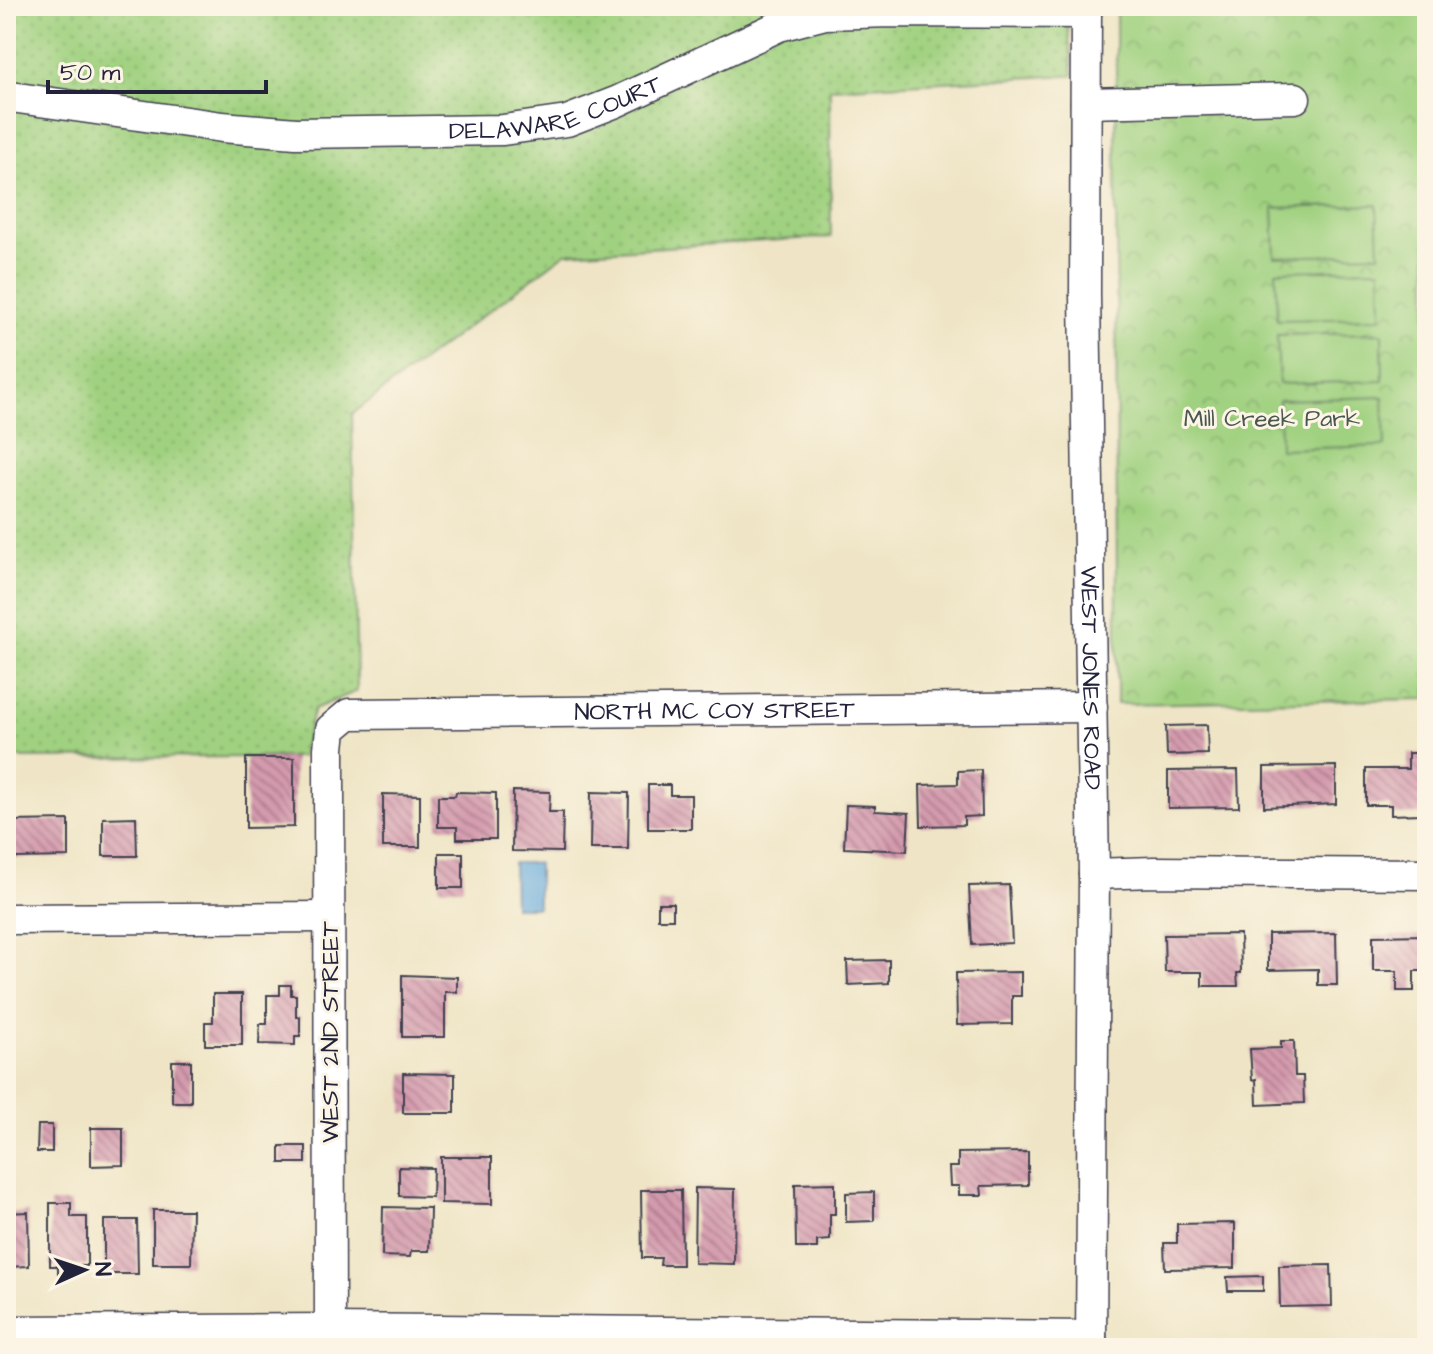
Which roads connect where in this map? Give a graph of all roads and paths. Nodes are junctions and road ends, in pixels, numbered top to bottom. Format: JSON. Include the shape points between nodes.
{"nodes":[{"id":1,"x":1086,"y":10,"type":"edge"},
{"id":2,"x":11,"y":97,"type":"dead end"},
{"id":3,"x":1295,"y":98,"type":"dead end"},
{"id":4,"x":1086,"y":103,"type":"junction"},
{"id":5,"x":1092,"y":707,"type":"junction"},
{"id":6,"x":341,"y":721,"type":"joint"},
{"id":7,"x":1094,"y":874,"type":"junction"},
{"id":8,"x":1427,"y":874,"type":"edge"},
{"id":9,"x":329,"y":917,"type":"junction"},
{"id":10,"x":6,"y":919,"type":"edge"},
{"id":11,"x":6,"y":1331,"type":"edge"},
{"id":12,"x":330,"y":1339,"type":"edge"},
{"id":13,"x":1091,"y":1342,"type":"edge"}],
"edges":[{"from":1,"to":2,"type":"street","name":"DELAWARE COURT","via":[[825,14],[779,26],[567,121],[503,130],[296,133]]},
{"from":1,"to":4,"type":"street","name":"WEST JONES ROAD"},
{"from":3,"to":4,"type":"street"},
{"from":4,"to":5,"type":"street","name":"WEST JONES ROAD"},
{"from":5,"to":6,"type":"street","name":"NORTH MC COY STREET","via":[[349,714]]},
{"from":5,"to":7,"type":"street","name":"WEST JONES ROAD"},
{"from":6,"to":9,"type":"street","name":"WEST 2ND STREET","via":[[331,729],[329,749]]},
{"from":7,"to":8,"type":"street"},
{"from":7,"to":13,"type":"street","name":"WEST JONES ROAD"},
{"from":9,"to":10,"type":"street"},
{"from":9,"to":12,"type":"street","name":"WEST 2ND STREET"},
{"from":11,"to":12,"type":"street"},
{"from":12,"to":13,"type":"street"}]}
